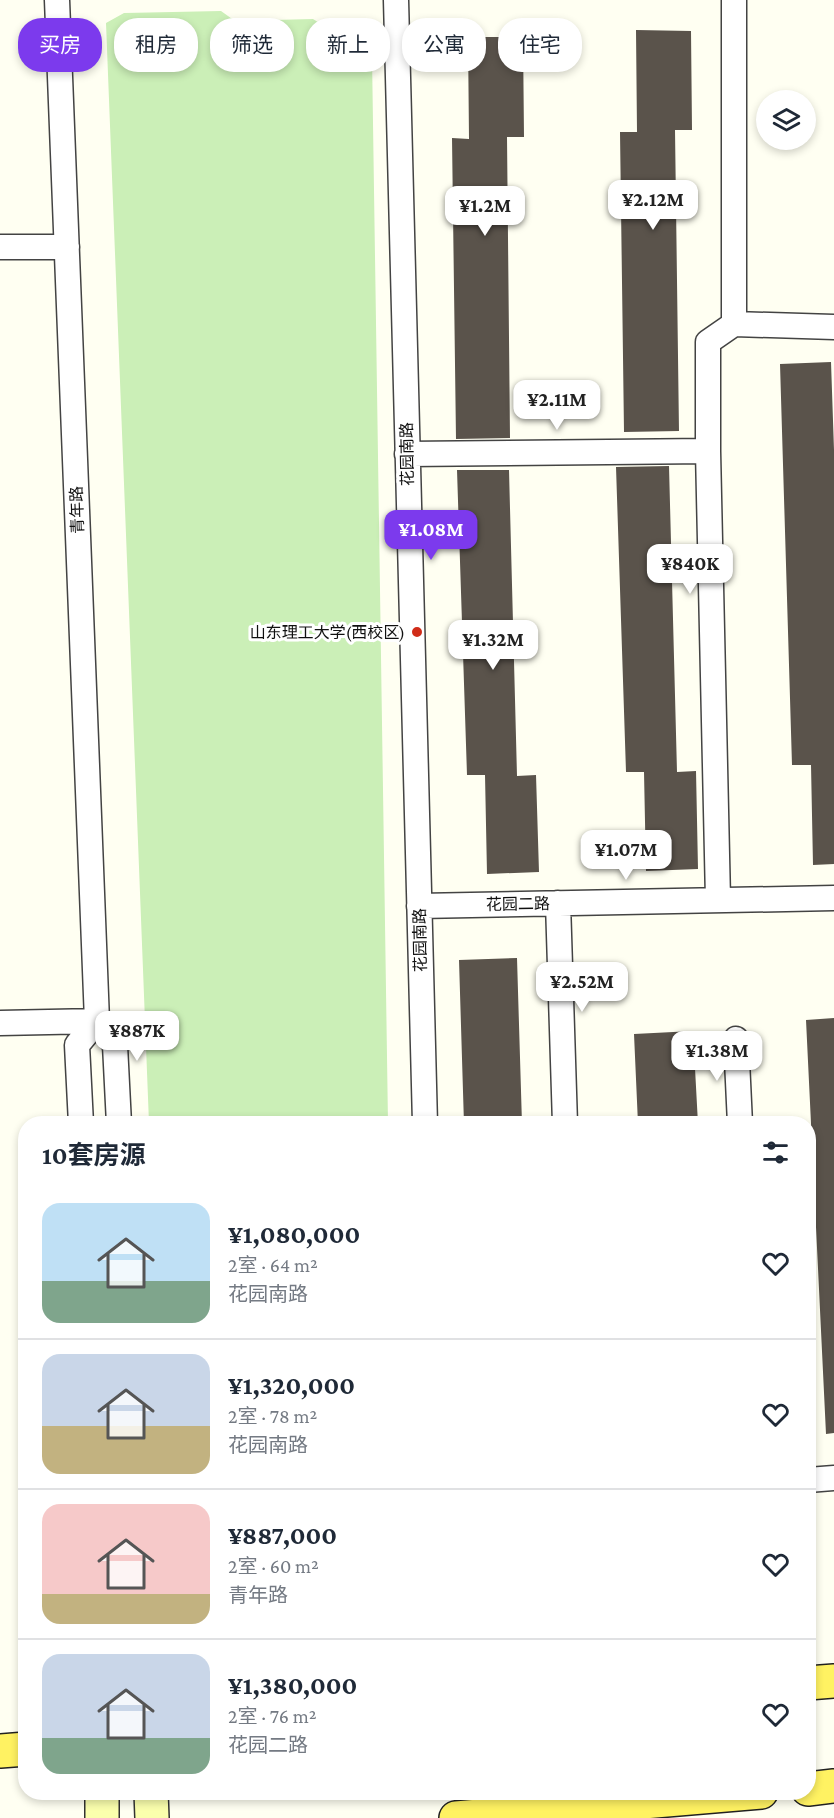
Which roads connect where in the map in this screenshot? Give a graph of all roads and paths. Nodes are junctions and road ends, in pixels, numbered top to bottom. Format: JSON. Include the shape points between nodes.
{"nodes":[{"id":1,"x":57,"y":0,"type":"edge"},
{"id":2,"x":396,"y":0,"type":"edge"},
{"id":3,"x":734,"y":0,"type":"edge"},
{"id":4,"x":0,"y":247,"type":"edge"},
{"id":5,"x":67,"y":247,"type":"junction"},
{"id":6,"x":734,"y":324,"type":"junction"},
{"id":7,"x":834,"y":327,"type":"edge"},
{"id":8,"x":708,"y":451,"type":"junction"},
{"id":9,"x":407,"y":454,"type":"junction"},
{"id":10,"x":834,"y":898,"type":"edge"},
{"id":11,"x":718,"y":900,"type":"junction"},
{"id":12,"x":558,"y":903,"type":"junction"},
{"id":13,"x":419,"y":906,"type":"junction"},
{"id":14,"x":97,"y":1021,"type":"junction"},
{"id":15,"x":0,"y":1023,"type":"edge"},
{"id":16,"x":736,"y":1039,"type":"dead end"},
{"id":17,"x":81,"y":1116,"type":"edge"},
{"id":18,"x":119,"y":1116,"type":"edge"},
{"id":19,"x":425,"y":1116,"type":"edge"},
{"id":20,"x":565,"y":1116,"type":"edge"},
{"id":21,"x":740,"y":1116,"type":"edge"},
{"id":22,"x":834,"y":1478,"type":"edge"},
{"id":23,"x":816,"y":1479,"type":"edge"},
{"id":24,"x":834,"y":1681,"type":"edge"},
{"id":25,"x":816,"y":1682,"type":"edge"},
{"id":26,"x":18,"y":1750,"type":"edge"},
{"id":27,"x":0,"y":1751,"type":"edge"},
{"id":28,"x":834,"y":1786,"type":"edge"},
{"id":29,"x":816,"y":1787,"type":"edge"},
{"id":30,"x":102,"y":1800,"type":"edge"},
{"id":31,"x":151,"y":1800,"type":"edge"},
{"id":32,"x":667,"y":1800,"type":"edge"},
{"id":33,"x":102,"y":1818,"type":"edge"},
{"id":34,"x":152,"y":1818,"type":"edge"},
{"id":35,"x":456,"y":1818,"type":"edge"}],
"edges":[{"from":1,"to":5,"type":"street","name":"青年路"},
{"from":2,"to":9,"type":"street","name":"花园南路"},
{"from":3,"to":6,"type":"street"},
{"from":4,"to":5,"type":"street"},
{"from":5,"to":14,"type":"street","name":"青年路"},
{"from":6,"to":7,"type":"street"},
{"from":6,"to":8,"type":"street","via":[[708,342]]},
{"from":8,"to":9,"type":"street"},
{"from":8,"to":11,"type":"street"},
{"from":9,"to":13,"type":"street","name":"花园南路"},
{"from":10,"to":11,"type":"street","name":"花园二路"},
{"from":11,"to":12,"type":"street","name":"花园二路"},
{"from":12,"to":13,"type":"street","name":"花园二路"},
{"from":12,"to":20,"type":"street"},
{"from":13,"to":19,"type":"street","name":"花园南路"},
{"from":14,"to":15,"type":"street"},
{"from":14,"to":17,"type":"street","via":[[77,1045]]},
{"from":14,"to":18,"type":"street","via":[[115,1045]]},
{"from":16,"to":21,"type":"street"},
{"from":22,"to":23,"type":"street"},
{"from":24,"to":25,"type":"main road"},
{"from":26,"to":27,"type":"main road"},
{"from":28,"to":29,"type":"main road"},
{"from":30,"to":33,"type":"main road"},
{"from":31,"to":34,"type":"main road"},
{"from":32,"to":35,"type":"main road"}]}
